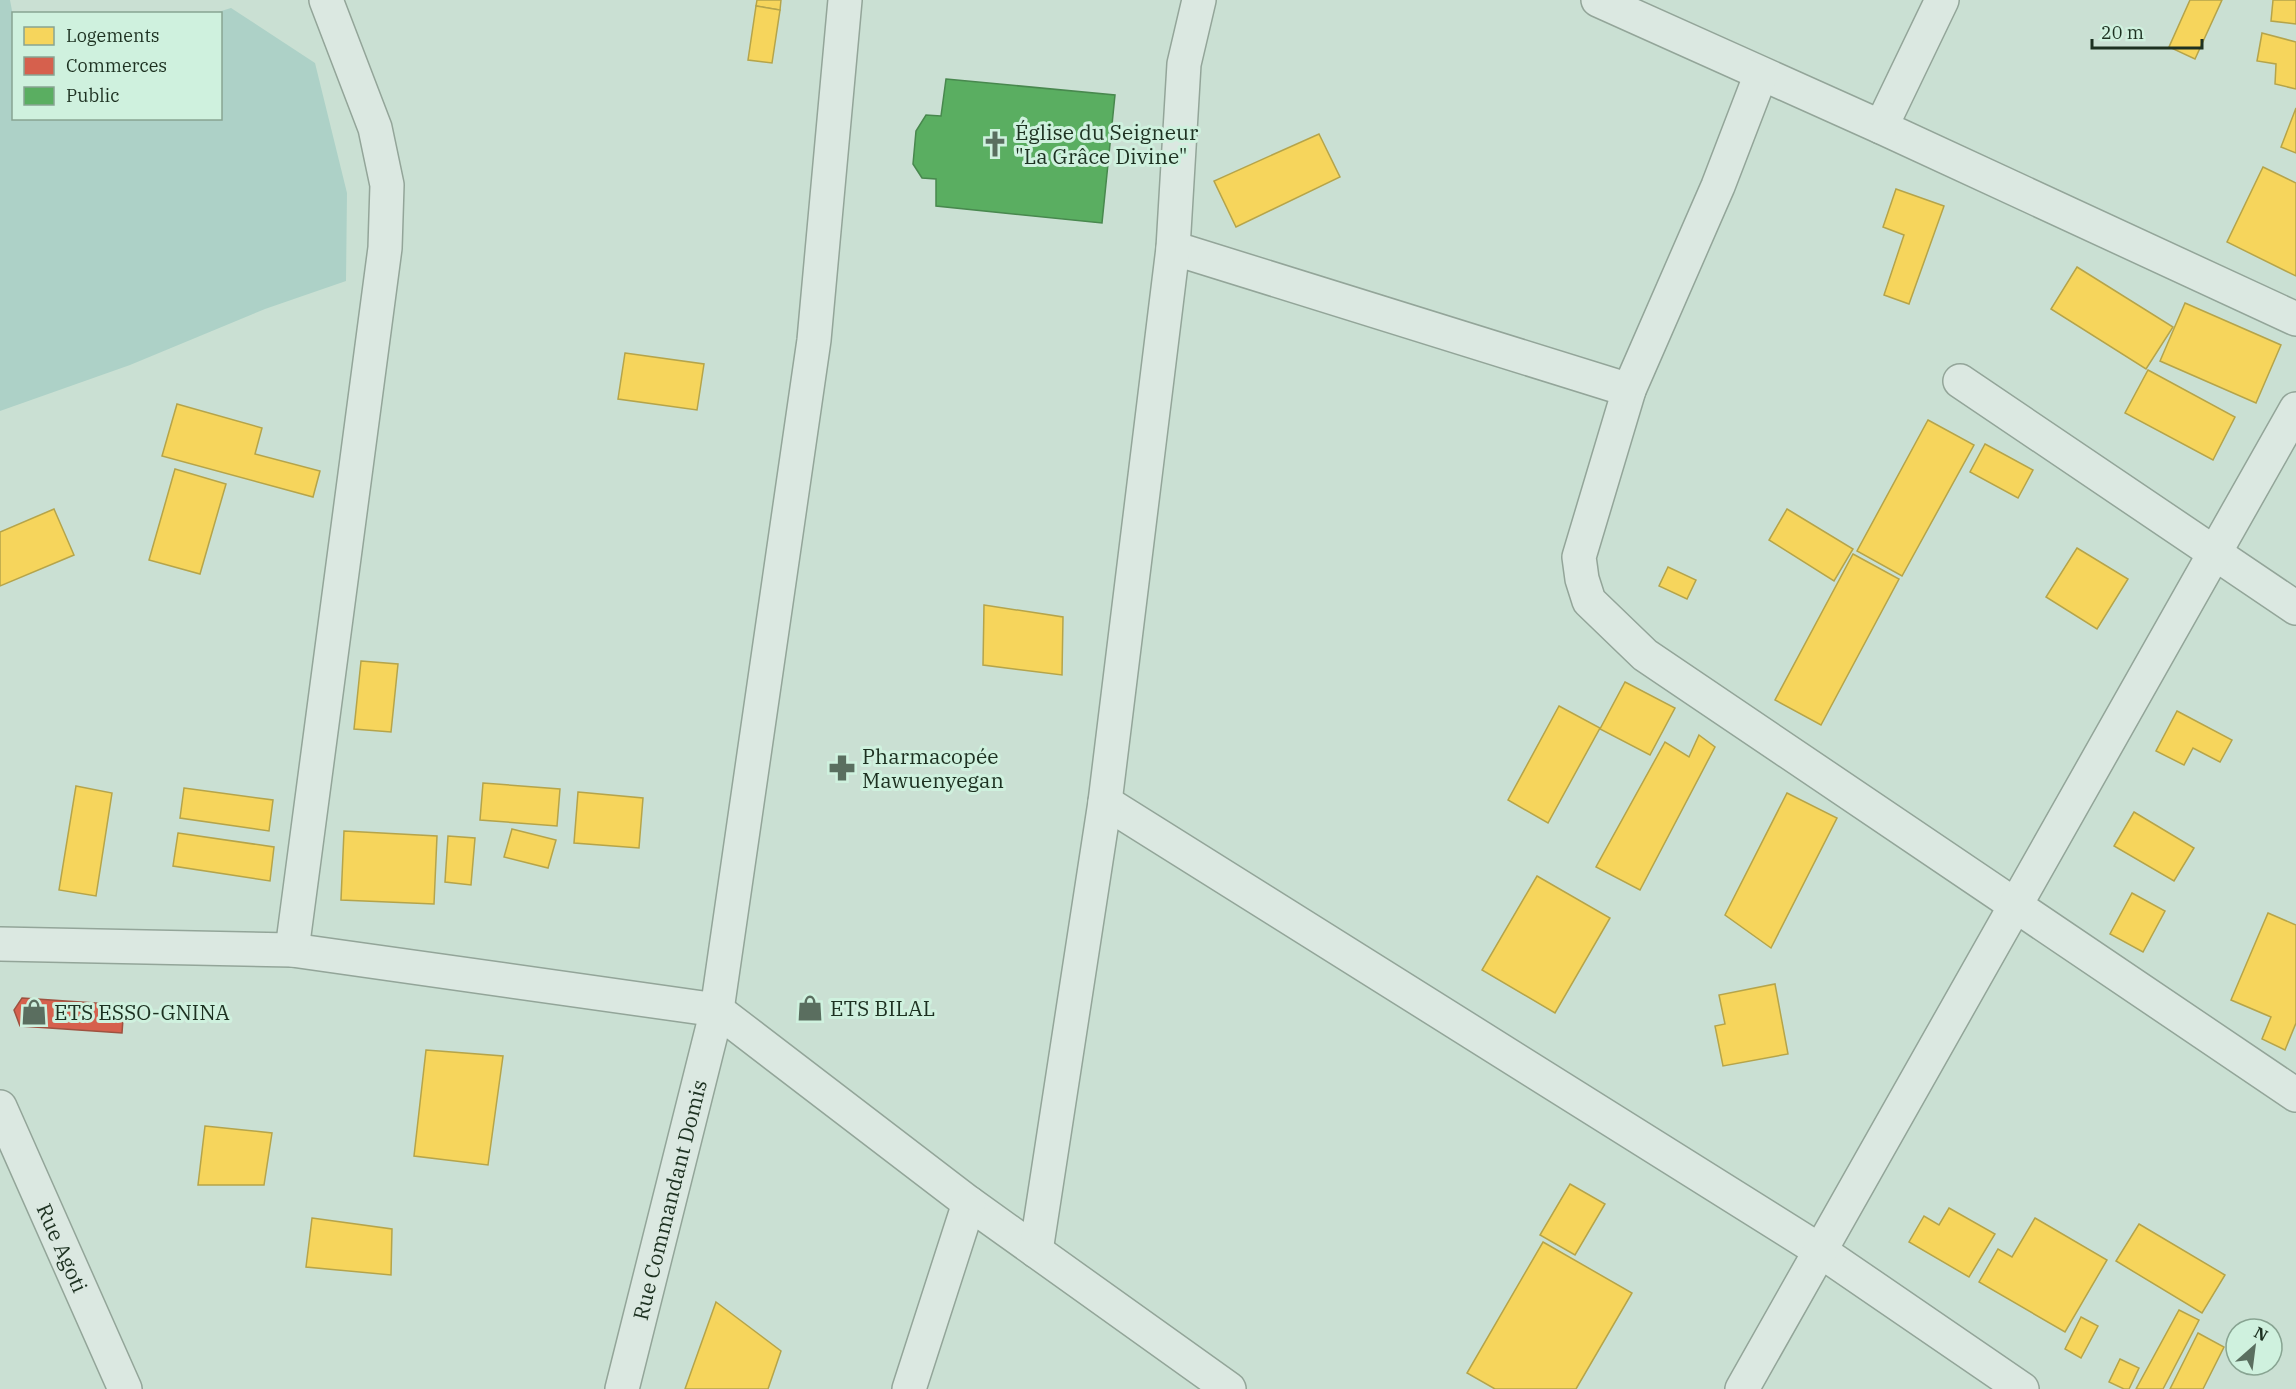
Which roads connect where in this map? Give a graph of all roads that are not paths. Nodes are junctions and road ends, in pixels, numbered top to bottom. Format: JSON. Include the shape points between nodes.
{"nodes":[{"id":1,"x":326,"y":0,"type":"edge"},
{"id":2,"x":845,"y":0,"type":"edge"},
{"id":3,"x":1199,"y":0,"type":"edge"},
{"id":4,"x":1598,"y":0,"type":"edge"},
{"id":5,"x":1942,"y":0,"type":"edge"},
{"id":6,"x":1761,"y":74,"type":"junction"},
{"id":7,"x":1881,"y":127,"type":"junction"},
{"id":8,"x":1173,"y":248,"type":"junction"},
{"id":9,"x":2296,"y":319,"type":"edge"},
{"id":10,"x":1960,"y":381,"type":"dead end"},
{"id":11,"x":1629,"y":390,"type":"junction"},
{"id":12,"x":2296,"y":409,"type":"edge"},
{"id":13,"x":2214,"y":553,"type":"junction"},
{"id":14,"x":2296,"y":608,"type":"edge"},
{"id":15,"x":1106,"y":802,"type":"junction"},
{"id":16,"x":2015,"y":906,"type":"junction"},
{"id":17,"x":0,"y":944,"type":"edge"},
{"id":18,"x":292,"y":950,"type":"junction"},
{"id":19,"x":717,"y":1010,"type":"junction"},
{"id":20,"x":2296,"y":1095,"type":"edge"},
{"id":21,"x":0,"y":1107,"type":"edge"},
{"id":22,"x":969,"y":1203,"type":"junction"},
{"id":23,"x":1820,"y":1250,"type":"junction"},
{"id":24,"x":1036,"y":1251,"type":"junction"},
{"id":25,"x":126,"y":1389,"type":"edge"},
{"id":26,"x":622,"y":1389,"type":"edge"},
{"id":27,"x":909,"y":1389,"type":"edge"},
{"id":28,"x":1229,"y":1389,"type":"edge"},
{"id":29,"x":1742,"y":1389,"type":"edge"},
{"id":30,"x":2022,"y":1389,"type":"edge"}],
"edges":[{"from":1,"to":18,"type":"street","via":[[375,128],[387,195],[385,248]]},
{"from":2,"to":19,"type":"street","name":"Rue Commandant Domis","via":[[814,340]]},
{"from":3,"to":8,"type":"street","via":[[1184,64]]},
{"from":4,"to":6,"type":"street"},
{"from":5,"to":7,"type":"street"},
{"from":6,"to":7,"type":"street"},
{"from":6,"to":11,"type":"street","via":[[1718,186]]},
{"from":7,"to":9,"type":"street"},
{"from":8,"to":11,"type":"street"},
{"from":8,"to":15,"type":"street"},
{"from":10,"to":13,"type":"street"},
{"from":11,"to":16,"type":"street","via":[[1579,557],[1589,602],[1645,655]]},
{"from":12,"to":13,"type":"street"},
{"from":13,"to":14,"type":"street"},
{"from":13,"to":16,"type":"street"},
{"from":15,"to":23,"type":"street"},
{"from":15,"to":24,"type":"street"},
{"from":16,"to":20,"type":"street"},
{"from":16,"to":23,"type":"street"},
{"from":17,"to":18,"type":"street"},
{"from":18,"to":19,"type":"street"},
{"from":19,"to":22,"type":"street"},
{"from":19,"to":26,"type":"street","name":"Rue Commandant Domis"},
{"from":21,"to":25,"type":"street","name":"Rue Agoti"},
{"from":22,"to":24,"type":"street"},
{"from":22,"to":27,"type":"street"},
{"from":23,"to":29,"type":"street"},
{"from":23,"to":30,"type":"street"},
{"from":24,"to":28,"type":"street"}]}
